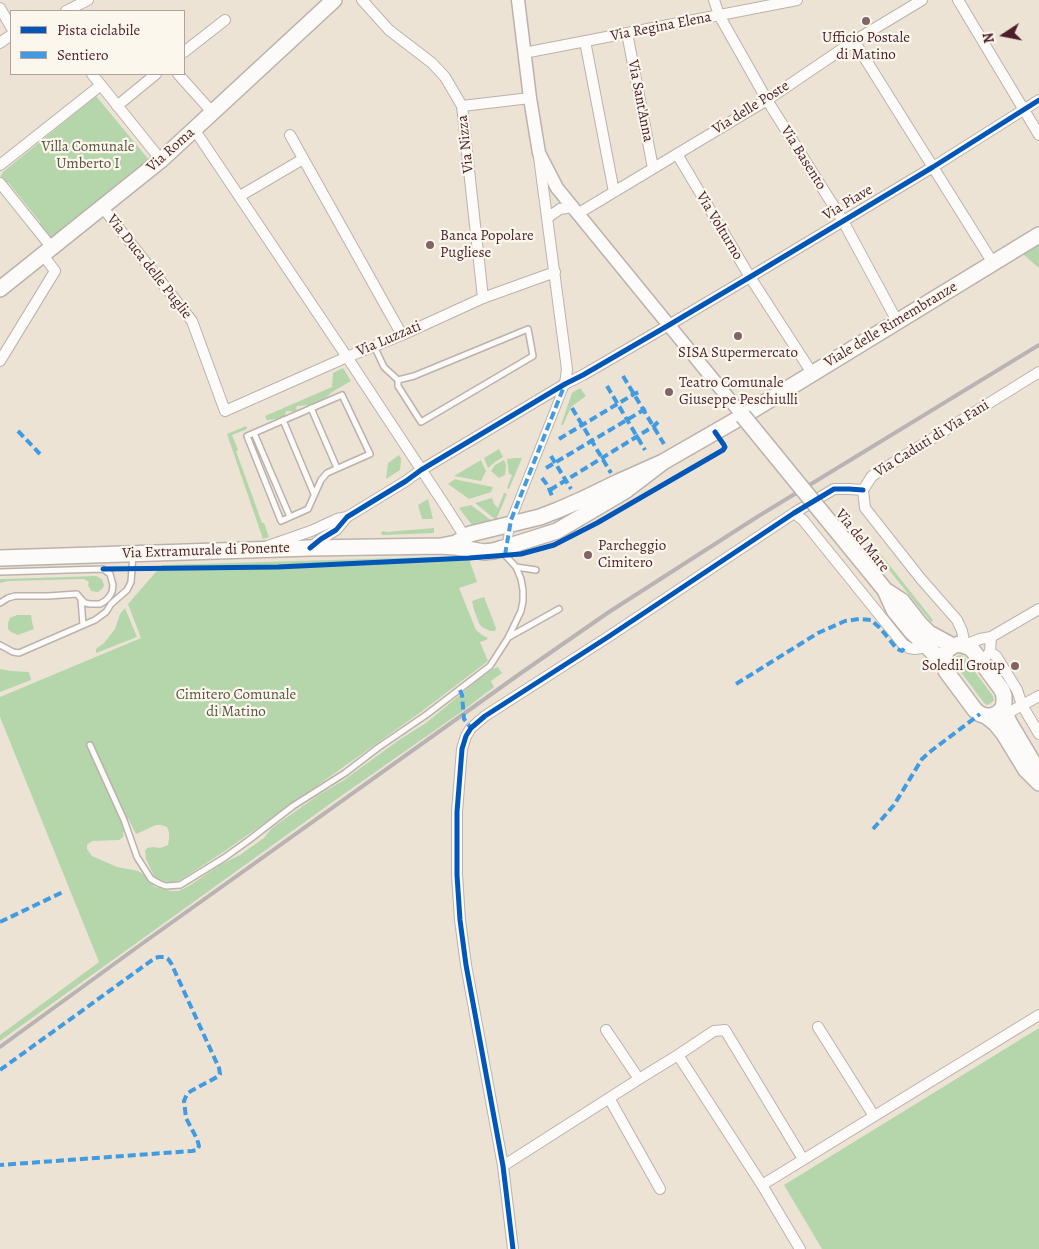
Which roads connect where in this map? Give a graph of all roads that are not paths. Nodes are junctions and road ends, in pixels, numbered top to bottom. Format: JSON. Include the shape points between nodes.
{"nodes":[{"id":1,"x":88,"y":0,"type":"edge"},
{"id":2,"x":334,"y":0,"type":"edge"},
{"id":3,"x":362,"y":0,"type":"edge"},
{"id":4,"x":518,"y":0,"type":"edge"},
{"id":5,"x":714,"y":0,"type":"edge"},
{"id":6,"x":797,"y":0,"type":"edge"},
{"id":7,"x":922,"y":0,"type":"edge"},
{"id":8,"x":958,"y":0,"type":"edge"},
{"id":9,"x":0,"y":8,"type":"edge"},
{"id":10,"x":68,"y":10,"type":"edge"},
{"id":11,"x":719,"y":15,"type":"junction"},
{"id":12,"x":225,"y":20,"type":"dead end"},
{"id":13,"x":10,"y":25,"type":"edge"},
{"id":14,"x":627,"y":33,"type":"junction"},
{"id":15,"x":585,"y":42,"type":"junction"},
{"id":16,"x":854,"y":42,"type":"junction"},
{"id":17,"x":185,"y":51,"type":"edge"},
{"id":18,"x":524,"y":54,"type":"junction"},
{"id":19,"x":93,"y":75,"type":"edge"},
{"id":20,"x":155,"y":75,"type":"edge"},
{"id":21,"x":179,"y":75,"type":"edge"},
{"id":22,"x":101,"y":85,"type":"junction"},
{"id":23,"x":530,"y":98,"type":"junction"},
{"id":24,"x":767,"y":100,"type":"junction"},
{"id":25,"x":1039,"y":100,"type":"edge"},
{"id":26,"x":117,"y":106,"type":"junction"},
{"id":27,"x":462,"y":106,"type":"junction"},
{"id":28,"x":1022,"y":109,"type":"junction"},
{"id":29,"x":212,"y":112,"type":"junction"},
{"id":30,"x":194,"y":129,"type":"junction"},
{"id":31,"x":290,"y":135,"type":"dead end"},
{"id":32,"x":1039,"y":135,"type":"edge"},
{"id":33,"x":539,"y":152,"type":"junction"},
{"id":34,"x":677,"y":154,"type":"junction"},
{"id":35,"x":303,"y":159,"type":"junction"},
{"id":36,"x":161,"y":160,"type":"junction"},
{"id":37,"x":0,"y":165,"type":"edge"},
{"id":38,"x":933,"y":167,"type":"junction"},
{"id":39,"x":653,"y":168,"type":"junction"},
{"id":40,"x":0,"y":183,"type":"edge"},
{"id":41,"x":614,"y":192,"type":"junction"},
{"id":42,"x":240,"y":196,"type":"junction"},
{"id":43,"x":103,"y":208,"type":"junction"},
{"id":44,"x":576,"y":210,"type":"junction"},
{"id":45,"x":547,"y":218,"type":"junction"},
{"id":46,"x":843,"y":221,"type":"junction"},
{"id":47,"x":1039,"y":235,"type":"edge"},
{"id":48,"x":47,"y":252,"type":"junction"},
{"id":49,"x":993,"y":263,"type":"junction"},
{"id":50,"x":555,"y":272,"type":"junction"},
{"id":51,"x":750,"y":277,"type":"junction"},
{"id":52,"x":0,"y":290,"type":"edge"},
{"id":53,"x":483,"y":298,"type":"junction"},
{"id":54,"x":897,"y":321,"type":"junction"},
{"id":55,"x":669,"y":325,"type":"junction"},
{"id":56,"x":402,"y":335,"type":"junction"},
{"id":57,"x":374,"y":346,"type":"junction"},
{"id":58,"x":347,"y":357,"type":"junction"},
{"id":59,"x":0,"y":361,"type":"edge"},
{"id":60,"x":1039,"y":372,"type":"edge"},
{"id":61,"x":812,"y":373,"type":"junction"},
{"id":62,"x":398,"y":380,"type":"junction"},
{"id":63,"x":565,"y":384,"type":"junction"},
{"id":64,"x":311,"y":408,"type":"junction"},
{"id":65,"x":225,"y":410,"type":"joint"},
{"id":66,"x":743,"y":416,"type":"junction"},
{"id":67,"x":283,"y":420,"type":"junction"},
{"id":68,"x":254,"y":432,"type":"junction"},
{"id":69,"x":663,"y":462,"type":"junction"},
{"id":70,"x":337,"y":468,"type":"junction"},
{"id":71,"x":421,"y":470,"type":"junction"},
{"id":72,"x":864,"y":490,"type":"junction"},
{"id":73,"x":314,"y":495,"type":"junction"},
{"id":74,"x":794,"y":513,"type":"junction"},
{"id":75,"x":290,"y":517,"type":"junction"},
{"id":76,"x":347,"y":517,"type":"junction"},
{"id":77,"x":511,"y":524,"type":"junction"},
{"id":78,"x":302,"y":534,"type":"junction"},
{"id":79,"x":465,"y":543,"type":"junction"},
{"id":80,"x":302,"y":549,"type":"junction"},
{"id":81,"x":256,"y":550,"type":"junction"},
{"id":82,"x":506,"y":551,"type":"junction"},
{"id":83,"x":133,"y":554,"type":"junction"},
{"id":84,"x":0,"y":558,"type":"edge"},
{"id":85,"x":516,"y":567,"type":"junction"},
{"id":86,"x":536,"y":570,"type":"dead end"},
{"id":87,"x":0,"y":572,"type":"edge"},
{"id":88,"x":885,"y":590,"type":"junction"},
{"id":89,"x":81,"y":599,"type":"junction"},
{"id":90,"x":0,"y":603,"type":"edge"},
{"id":91,"x":108,"y":603,"type":"junction"},
{"id":92,"x":559,"y":609,"type":"dead end"},
{"id":93,"x":1039,"y":609,"type":"edge"},
{"id":94,"x":83,"y":625,"type":"junction"},
{"id":95,"x":991,"y":637,"type":"junction"},
{"id":96,"x":508,"y":638,"type":"junction"},
{"id":97,"x":0,"y":645,"type":"edge"},
{"id":98,"x":959,"y":645,"type":"junction"},
{"id":99,"x":927,"y":647,"type":"junction"},
{"id":100,"x":986,"y":657,"type":"junction"},
{"id":101,"x":943,"y":662,"type":"junction"},
{"id":102,"x":1039,"y":696,"type":"edge"},
{"id":103,"x":1022,"y":705,"type":"junction"},
{"id":104,"x":1004,"y":711,"type":"junction"},
{"id":105,"x":986,"y":716,"type":"junction"},
{"id":106,"x":1039,"y":734,"type":"edge"},
{"id":107,"x":90,"y":745,"type":"dead end"},
{"id":108,"x":1039,"y":782,"type":"edge"},
{"id":109,"x":1039,"y":1015,"type":"edge"},
{"id":110,"x":818,"y":1027,"type":"dead end"},
{"id":111,"x":606,"y":1030,"type":"dead end"},
{"id":112,"x":678,"y":1055,"type":"junction"},
{"id":113,"x":639,"y":1079,"type":"junction"},
{"id":114,"x":609,"y":1098,"type":"junction"},
{"id":115,"x":874,"y":1116,"type":"junction"},
{"id":116,"x":803,"y":1159,"type":"junction"},
{"id":117,"x":503,"y":1166,"type":"junction"},
{"id":118,"x":762,"y":1185,"type":"junction"},
{"id":119,"x":660,"y":1188,"type":"dead end"},
{"id":120,"x":513,"y":1249,"type":"edge"},
{"id":121,"x":800,"y":1249,"type":"edge"}],
"edges":[{"from":1,"to":10,"type":"street"},
{"from":2,"to":29,"type":"main road","name":"Via Roma"},
{"from":3,"to":27,"type":"street","name":"Via Nizza","via":[[389,30],[432,62]]},
{"from":4,"to":18,"type":"street"},
{"from":5,"to":11,"type":"street","name":"Via Basento"},
{"from":6,"to":11,"type":"street","name":"Via Regina Elena"},
{"from":7,"to":16,"type":"street","name":"Via delle Poste"},
{"from":8,"to":28,"type":"street"},
{"from":9,"to":13,"type":"street"},
{"from":11,"to":14,"type":"street","name":"Via Regina Elena"},
{"from":11,"to":24,"type":"street","name":"Via Basento"},
{"from":12,"to":17,"type":"street"},
{"from":14,"to":15,"type":"street","name":"Via Regina Elena"},
{"from":14,"to":39,"type":"street","name":"Via Sant'Anna"},
{"from":15,"to":18,"type":"street","name":"Via Regina Elena"},
{"from":15,"to":41,"type":"street"},
{"from":16,"to":24,"type":"street","name":"Via delle Poste"},
{"from":16,"to":38,"type":"street"},
{"from":18,"to":23,"type":"street"},
{"from":19,"to":22,"type":"street"},
{"from":20,"to":26,"type":"street"},
{"from":21,"to":29,"type":"street"},
{"from":22,"to":26,"type":"street"},
{"from":22,"to":37,"type":"street"},
{"from":23,"to":27,"type":"street"},
{"from":23,"to":33,"type":"street"},
{"from":24,"to":34,"type":"street","name":"Via delle Poste"},
{"from":24,"to":46,"type":"street","name":"Via Basento"},
{"from":25,"to":28,"type":"street","name":"Via Piave"},
{"from":26,"to":36,"type":"street"},
{"from":27,"to":53,"type":"street","name":"Via Nizza"},
{"from":28,"to":32,"type":"street"},
{"from":28,"to":38,"type":"street","name":"Via Piave"},
{"from":29,"to":30,"type":"main road","name":"Via Roma"},
{"from":30,"to":36,"type":"main road","name":"Via Roma"},
{"from":30,"to":42,"type":"street"},
{"from":31,"to":35,"type":"street"},
{"from":33,"to":44,"type":"street","via":[[557,188]]},
{"from":33,"to":45,"type":"street"},
{"from":34,"to":39,"type":"street","name":"Via delle Poste"},
{"from":34,"to":51,"type":"street","name":"Via Volturno"},
{"from":35,"to":42,"type":"street"},
{"from":35,"to":56,"type":"street"},
{"from":36,"to":43,"type":"main road","name":"Via Roma"},
{"from":38,"to":46,"type":"street","name":"Via Piave"},
{"from":38,"to":49,"type":"street"},
{"from":39,"to":41,"type":"street","name":"Via delle Poste"},
{"from":40,"to":48,"type":"street"},
{"from":41,"to":44,"type":"street","name":"Via delle Poste"},
{"from":42,"to":58,"type":"street"},
{"from":43,"to":48,"type":"main road","name":"Via Roma"},
{"from":43,"to":65,"type":"street","name":"Via Duca delle Puglie","via":[[192,321]]},
{"from":44,"to":45,"type":"street","name":"Via delle Poste","via":[[560,209]]},
{"from":44,"to":55,"type":"street"},
{"from":45,"to":50,"type":"street"},
{"from":46,"to":51,"type":"street","name":"Via Piave"},
{"from":46,"to":54,"type":"street","name":"Via Basento"},
{"from":47,"to":49,"type":"main road","name":"Viale delle Rimembranze"},
{"from":48,"to":52,"type":"main road","name":"Via Roma"},
{"from":48,"to":59,"type":"street","via":[[55,271]]},
{"from":49,"to":54,"type":"main road","name":"Viale delle Rimembranze"},
{"from":50,"to":53,"type":"street","name":"Via Luzzati"},
{"from":50,"to":63,"type":"street","via":[[567,369]]},
{"from":51,"to":55,"type":"street","name":"Via Piave"},
{"from":51,"to":61,"type":"street","name":"Via Volturno"},
{"from":53,"to":56,"type":"street","name":"Via Luzzati"},
{"from":54,"to":61,"type":"main road","name":"Viale delle Rimembranze"},
{"from":55,"to":63,"type":"street","name":"Via Piave"},
{"from":55,"to":66,"type":"street"},
{"from":56,"to":57,"type":"street","name":"Via Luzzati"},
{"from":57,"to":58,"type":"street","name":"Via Luzzati"},
{"from":57,"to":62,"type":"lane","via":[[384,366]]},
{"from":58,"to":65,"type":"street","name":"Via Luzzati"},
{"from":58,"to":71,"type":"street"},
{"from":60,"to":72,"type":"street","name":"Via Caduti di Via Fani","via":[[872,476]]},
{"from":61,"to":66,"type":"main road","name":"Viale delle Rimembranze"},
{"from":62,"to":62,"type":"lane","via":[[414,376],[528,329],[532,356],[421,422],[398,386]]},
{"from":63,"to":71,"type":"street","name":"Via Piave"},
{"from":63,"to":77,"type":"street"},
{"from":64,"to":67,"type":"lane"},
{"from":64,"to":70,"type":"lane"},
{"from":64,"to":70,"type":"lane","via":[[342,395],[370,454]]},
{"from":66,"to":69,"type":"main road","name":"Via Extramurale di Ponente"},
{"from":66,"to":88,"type":"main road","name":"Via del Mare","bridge":true},
{"from":67,"to":68,"type":"lane"},
{"from":67,"to":73,"type":"lane"},
{"from":68,"to":75,"type":"lane"},
{"from":68,"to":75,"type":"lane","via":[[247,436],[281,521]]},
{"from":69,"to":77,"type":"main road","name":"Via Extramurale di Ponente","via":[[558,510]]},
{"from":69,"to":82,"type":"main road","name":"Via Extramurale di Ponente","via":[[625,491],[557,531]]},
{"from":70,"to":73,"type":"lane","via":[[321,480]]},
{"from":71,"to":76,"type":"street","name":"Via Piave"},
{"from":71,"to":79,"type":"street"},
{"from":72,"to":74,"type":"street","via":[[834,489]]},
{"from":72,"to":98,"type":"street","name":"Via Caduti di Via Fani","via":[[865,508],[957,620],[962,632]]},
{"from":73,"to":75,"type":"lane","via":[[308,509]]},
{"from":74,"to":99,"type":"street","via":[[903,644],[915,650]]},
{"from":74,"to":117,"type":"street","via":[[485,716],[466,736],[462,749],[458,812],[460,920]]},
{"from":76,"to":78,"type":"street"},
{"from":76,"to":80,"type":"street","via":[[336,530]]},
{"from":77,"to":79,"type":"main road","name":"Via Extramurale di Ponente","via":[[470,534]]},
{"from":77,"to":82,"type":"street"},
{"from":78,"to":80,"type":"street","via":[[296,539]]},
{"from":78,"to":81,"type":"street"},
{"from":79,"to":80,"type":"main road","name":"Via Extramurale di Ponente"},
{"from":79,"to":82,"type":"main road","name":"Via Extramurale di Ponente","via":[[484,552]]},
{"from":80,"to":81,"type":"main road","name":"Via Extramurale di Ponente"},
{"from":81,"to":83,"type":"main road","name":"Via Extramurale di Ponente"},
{"from":82,"to":85,"type":"lane"},
{"from":83,"to":84,"type":"main road","name":"Via Extramurale di Ponente"},
{"from":83,"to":91,"type":"lane","via":[[131,582],[127,590]]},
{"from":85,"to":86,"type":"lane"},
{"from":85,"to":96,"type":"lane","via":[[523,601]]},
{"from":87,"to":91,"type":"lane","via":[[103,569],[110,574],[113,585]]},
{"from":88,"to":98,"type":"main road","name":"Via del Mare","via":[[902,601],[929,632]]},
{"from":88,"to":99,"type":"main road","name":"Via del Mare","via":[[894,610]]},
{"from":89,"to":90,"type":"lane","via":[[77,594],[15,596]]},
{"from":89,"to":91,"type":"lane","via":[[90,604]]},
{"from":89,"to":94,"type":"lane"},
{"from":91,"to":94,"type":"lane","via":[[106,612]]},
{"from":92,"to":96,"type":"lane"},
{"from":93,"to":95,"type":"street"},
{"from":94,"to":97,"type":"lane","via":[[19,653]]},
{"from":95,"to":98,"type":"street"},
{"from":95,"to":100,"type":"street"},
{"from":96,"to":107,"type":"lane","via":[[490,666],[426,715],[293,806],[224,858],[180,885],[166,886],[151,879],[137,857]]},
{"from":98,"to":100,"type":"main road","name":"Via del Mare"},
{"from":98,"to":101,"type":"main road","via":[[948,649]]},
{"from":99,"to":101,"type":"main road","name":"Via del Mare"},
{"from":100,"to":103,"type":"street","via":[[996,656],[1017,690]]},
{"from":100,"to":104,"type":"main road","name":"Via del Mare","via":[[1004,696]]},
{"from":101,"to":105,"type":"main road","name":"Via del Mare","via":[[975,710]]},
{"from":102,"to":103,"type":"street"},
{"from":103,"to":104,"type":"street"},
{"from":103,"to":106,"type":"street"},
{"from":104,"to":105,"type":"main road"},
{"from":104,"to":108,"type":"main road","name":"Via del Mare","via":[[1036,766]]},
{"from":105,"to":108,"type":"main road","name":"Via del Mare","via":[[996,724],[1026,770]]},
{"from":109,"to":115,"type":"street"},
{"from":110,"to":115,"type":"street"},
{"from":111,"to":113,"type":"street"},
{"from":112,"to":113,"type":"street"},
{"from":112,"to":116,"type":"street","via":[[714,1030],[725,1030]]},
{"from":112,"to":118,"type":"street"},
{"from":113,"to":114,"type":"street"},
{"from":114,"to":117,"type":"street"},
{"from":114,"to":119,"type":"street"},
{"from":115,"to":116,"type":"street"},
{"from":116,"to":118,"type":"street"},
{"from":117,"to":120,"type":"street"},
{"from":118,"to":121,"type":"street"}]}
